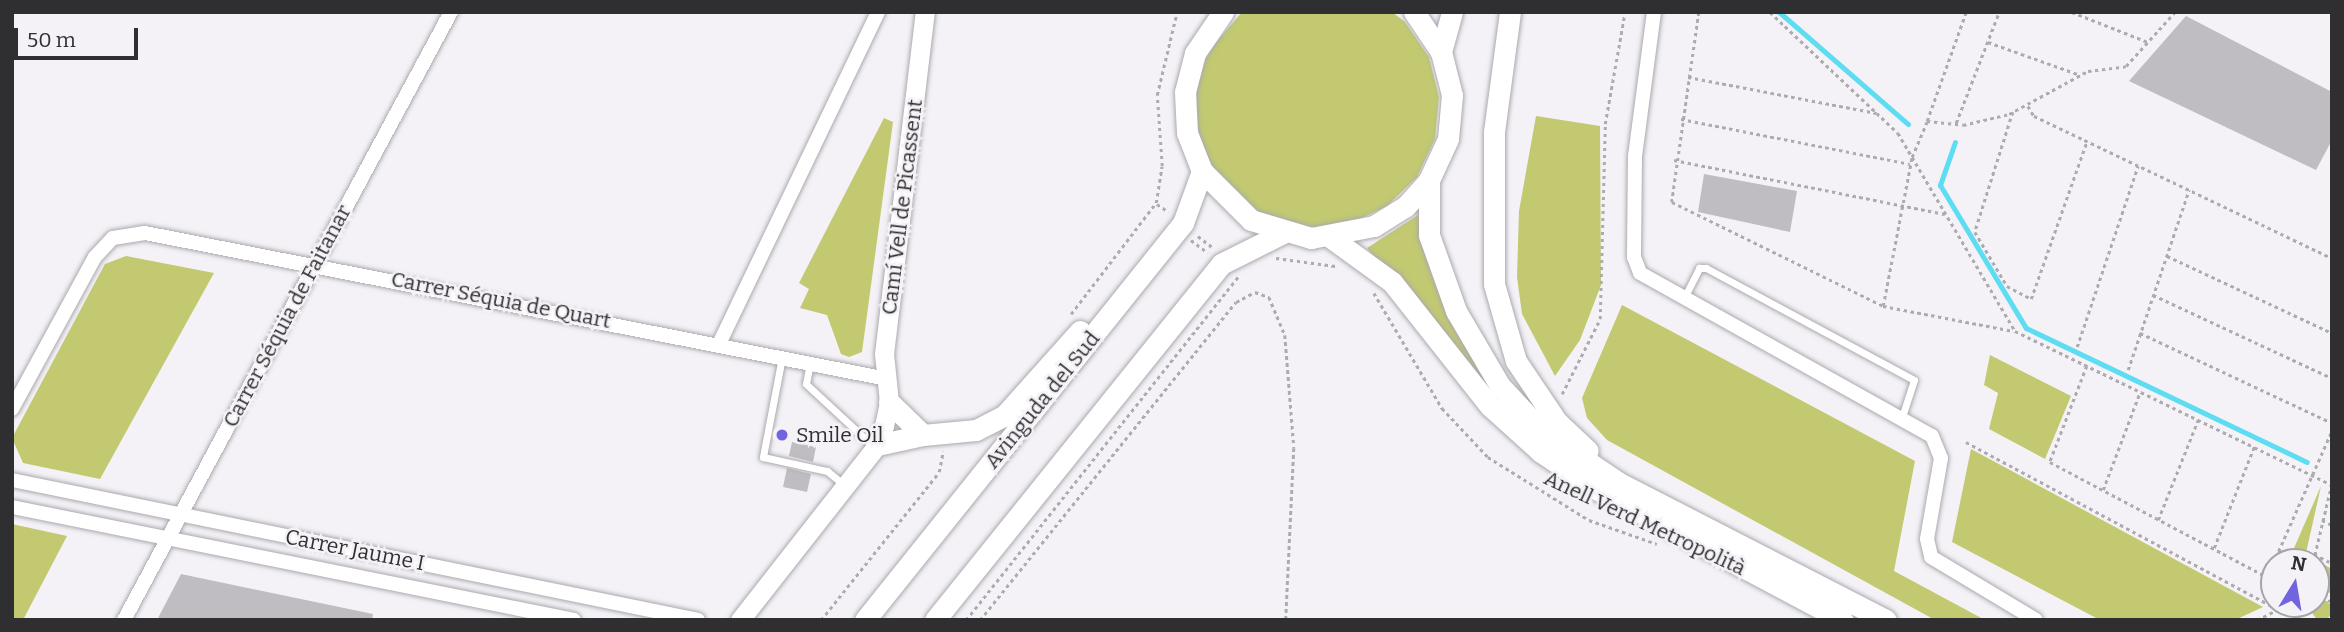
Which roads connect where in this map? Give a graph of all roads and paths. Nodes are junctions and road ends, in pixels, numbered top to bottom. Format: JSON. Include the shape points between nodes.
{"nodes":[{"id":1,"x":451,"y":12,"type":"edge"},
{"id":2,"x":878,"y":12,"type":"edge"},
{"id":3,"x":925,"y":12,"type":"edge"},
{"id":4,"x":1177,"y":12,"type":"edge"},
{"id":5,"x":1414,"y":12,"type":"edge"},
{"id":6,"x":1452,"y":12,"type":"edge"},
{"id":7,"x":1510,"y":12,"type":"edge"},
{"id":8,"x":1625,"y":12,"type":"edge"},
{"id":9,"x":1654,"y":12,"type":"edge"},
{"id":10,"x":1699,"y":12,"type":"edge"},
{"id":11,"x":1770,"y":12,"type":"edge"},
{"id":12,"x":1966,"y":12,"type":"edge"},
{"id":13,"x":1999,"y":12,"type":"edge"},
{"id":14,"x":2073,"y":12,"type":"edge"},
{"id":15,"x":2175,"y":12,"type":"edge"},
{"id":16,"x":1218,"y":14,"type":"edge"},
{"id":17,"x":1988,"y":42,"type":"junction"},
{"id":18,"x":2148,"y":42,"type":"junction"},
{"id":19,"x":1441,"y":52,"type":"junction"},
{"id":20,"x":2081,"y":75,"type":"junction"},
{"id":21,"x":1688,"y":77,"type":"junction"},
{"id":22,"x":2028,"y":106,"type":"junction"},
{"id":23,"x":2012,"y":112,"type":"junction"},
{"id":24,"x":1877,"y":114,"type":"junction"},
{"id":25,"x":1681,"y":118,"type":"junction"},
{"id":26,"x":1927,"y":121,"type":"junction"},
{"id":27,"x":1956,"y":124,"type":"junction"},
{"id":28,"x":2087,"y":141,"type":"junction"},
{"id":29,"x":1912,"y":157,"type":"junction"},
{"id":30,"x":1674,"y":160,"type":"junction"},
{"id":31,"x":1910,"y":164,"type":"junction"},
{"id":32,"x":2138,"y":166,"type":"junction"},
{"id":33,"x":1202,"y":171,"type":"junction"},
{"id":34,"x":1429,"y":180,"type":"junction"},
{"id":35,"x":2189,"y":190,"type":"junction"},
{"id":36,"x":1156,"y":203,"type":"junction"},
{"id":37,"x":1902,"y":205,"type":"junction"},
{"id":38,"x":1946,"y":214,"type":"junction"},
{"id":39,"x":1175,"y":216,"type":"dead end"},
{"id":40,"x":1190,"y":230,"type":"dead end"},
{"id":41,"x":1283,"y":233,"type":"junction"},
{"id":42,"x":1186,"y":236,"type":"dead end"},
{"id":43,"x":1329,"y":237,"type":"junction"},
{"id":44,"x":1221,"y":255,"type":"dead end"},
{"id":45,"x":2166,"y":256,"type":"junction"},
{"id":46,"x":1267,"y":257,"type":"dead end"},
{"id":47,"x":2332,"y":258,"type":"edge"},
{"id":48,"x":1216,"y":260,"type":"dead end"},
{"id":49,"x":316,"y":264,"type":"junction"},
{"id":50,"x":1346,"y":270,"type":"dead end"},
{"id":51,"x":1242,"y":272,"type":"dead end"},
{"id":52,"x":1143,"y":273,"type":"junction"},
{"id":53,"x":1371,"y":289,"type":"dead end"},
{"id":54,"x":2153,"y":295,"type":"junction"},
{"id":55,"x":1682,"y":301,"type":"junction"},
{"id":56,"x":1883,"y":306,"type":"junction"},
{"id":57,"x":1069,"y":317,"type":"dead end"},
{"id":58,"x":2015,"y":331,"type":"junction"},
{"id":59,"x":2140,"y":333,"type":"junction"},
{"id":60,"x":2332,"y":333,"type":"edge"},
{"id":61,"x":719,"y":344,"type":"junction"},
{"id":62,"x":2077,"y":347,"type":"dead end"},
{"id":63,"x":782,"y":357,"type":"junction"},
{"id":64,"x":810,"y":362,"type":"junction"},
{"id":65,"x":2087,"y":366,"type":"junction"},
{"id":66,"x":2128,"y":370,"type":"dead end"},
{"id":67,"x":2332,"y":378,"type":"edge"},
{"id":68,"x":887,"y":379,"type":"junction"},
{"id":69,"x":2140,"y":392,"type":"junction"},
{"id":70,"x":1558,"y":400,"type":"dead end"},
{"id":71,"x":889,"y":402,"type":"junction"},
{"id":72,"x":12,"y":409,"type":"edge"},
{"id":73,"x":1902,"y":418,"type":"junction"},
{"id":74,"x":2198,"y":420,"type":"junction"},
{"id":75,"x":2332,"y":422,"type":"edge"},
{"id":76,"x":2332,"y":430,"type":"edge"},
{"id":77,"x":923,"y":435,"type":"junction"},
{"id":78,"x":1966,"y":442,"type":"dead end"},
{"id":79,"x":943,"y":443,"type":"dead end"},
{"id":80,"x":876,"y":446,"type":"junction"},
{"id":81,"x":2254,"y":447,"type":"junction"},
{"id":82,"x":2313,"y":476,"type":"junction"},
{"id":83,"x":12,"y":480,"type":"edge"},
{"id":84,"x":2331,"y":484,"type":"edge"},
{"id":85,"x":845,"y":485,"type":"junction"},
{"id":86,"x":2103,"y":490,"type":"junction"},
{"id":87,"x":1656,"y":498,"type":"junction"},
{"id":88,"x":12,"y":508,"type":"edge"},
{"id":89,"x":181,"y":515,"type":"junction"},
{"id":90,"x":2158,"y":520,"type":"junction"},
{"id":91,"x":2322,"y":520,"type":"junction"},
{"id":92,"x":2332,"y":525,"type":"edge"},
{"id":93,"x":167,"y":538,"type":"junction"},
{"id":94,"x":1668,"y":548,"type":"dead end"},
{"id":95,"x":2315,"y":548,"type":"edge"},
{"id":96,"x":2214,"y":549,"type":"junction"},
{"id":97,"x":2260,"y":597,"type":"edge"},
{"id":98,"x":124,"y":620,"type":"edge"},
{"id":99,"x":574,"y":620,"type":"edge"},
{"id":100,"x":698,"y":620,"type":"edge"},
{"id":101,"x":740,"y":620,"type":"edge"},
{"id":102,"x":821,"y":620,"type":"edge"},
{"id":103,"x":865,"y":620,"type":"edge"},
{"id":104,"x":935,"y":620,"type":"edge"},
{"id":105,"x":966,"y":620,"type":"edge"},
{"id":106,"x":980,"y":620,"type":"edge"},
{"id":107,"x":1286,"y":620,"type":"edge"},
{"id":108,"x":1843,"y":620,"type":"edge"},
{"id":109,"x":1886,"y":620,"type":"edge"},
{"id":110,"x":2036,"y":620,"type":"edge"}],
"edges":[{"from":1,"to":49,"type":"street","name":"Carrer Séquia de Faitanar"},
{"from":2,"to":61,"type":"street"},
{"from":3,"to":68,"type":"street","name":"Camí Vell de Picassent","via":[[884,354]]},
{"from":4,"to":36,"type":"path","via":[[1157,95],[1162,166]]},
{"from":5,"to":19,"type":"main road"},
{"from":6,"to":19,"type":"main road"},
{"from":7,"to":87,"type":"main road","via":[[1494,132],[1491,241],[1502,326],[1516,361],[1558,422]]},
{"from":8,"to":70,"type":"path","via":[[1605,124],[1600,319]]},
{"from":9,"to":55,"type":"street","via":[[1635,156],[1633,257],[1644,279]]},
{"from":10,"to":21,"type":"path"},
{"from":11,"to":24,"type":"path"},
{"from":12,"to":26,"type":"path"},
{"from":13,"to":17,"type":"path"},
{"from":14,"to":18,"type":"path"},
{"from":15,"to":18,"type":"path"},
{"from":16,"to":33,"type":"main road","via":[[1195,52],[1185,92],[1188,133]]},
{"from":17,"to":20,"type":"path"},
{"from":17,"to":27,"type":"path"},
{"from":18,"to":20,"type":"path","via":[[2126,66]]},
{"from":19,"to":34,"type":"main road","via":[[1452,95],[1448,139]]},
{"from":20,"to":22,"type":"path"},
{"from":21,"to":24,"type":"path"},
{"from":21,"to":25,"type":"path"},
{"from":22,"to":23,"type":"path"},
{"from":22,"to":28,"type":"path","via":[[2034,116]]},
{"from":23,"to":27,"type":"path"},
{"from":23,"to":28,"type":"path","via":[[1975,232],[2007,286],[2031,299]]},
{"from":24,"to":29,"type":"path"},
{"from":25,"to":30,"type":"path"},
{"from":25,"to":31,"type":"path"},
{"from":26,"to":27,"type":"path"},
{"from":26,"to":29,"type":"path"},
{"from":28,"to":32,"type":"path"},
{"from":29,"to":31,"type":"path"},
{"from":29,"to":38,"type":"path"},
{"from":30,"to":37,"type":"path"},
{"from":30,"to":56,"type":"path","via":[[1672,202]]},
{"from":31,"to":37,"type":"path"},
{"from":32,"to":35,"type":"path"},
{"from":32,"to":62,"type":"path"},
{"from":33,"to":41,"type":"main road","via":[[1223,198]]},
{"from":33,"to":52,"type":"main road","name":"Avinguda del Sud","via":[[1183,223]]},
{"from":34,"to":43,"type":"main road","via":[[1405,206],[1374,226]]},
{"from":34,"to":87,"type":"main road","via":[[1429,235],[1456,311],[1488,369],[1566,450]]},
{"from":35,"to":45,"type":"path"},
{"from":35,"to":47,"type":"path"},
{"from":36,"to":39,"type":"path"},
{"from":36,"to":57,"type":"path"},
{"from":37,"to":38,"type":"path"},
{"from":37,"to":56,"type":"path"},
{"from":38,"to":58,"type":"path"},
{"from":40,"to":44,"type":"path"},
{"from":41,"to":43,"type":"main road"},
{"from":41,"to":104,"type":"main road","via":[[1221,264]]},
{"from":42,"to":48,"type":"path"},
{"from":43,"to":108,"type":"main road","via":[[1392,282],[1490,406],[1541,452],[1598,490]]},
{"from":45,"to":54,"type":"path"},
{"from":45,"to":60,"type":"path"},
{"from":46,"to":50,"type":"path"},
{"from":49,"to":61,"type":"street","name":"Carrer Séquia de Quart"},
{"from":49,"to":72,"type":"street","name":"Carrer Séquia de Quart","via":[[145,233],[113,238],[95,257]]},
{"from":49,"to":89,"type":"street","name":"Carrer Séquia de Faitanar"},
{"from":51,"to":105,"type":"path"},
{"from":52,"to":77,"type":"main road","via":[[1100,308],[1004,416],[976,430]]},
{"from":52,"to":103,"type":"main road","name":"Avinguda del Sud"},
{"from":53,"to":94,"type":"path","name":"Anell Verd Metropolità","via":[[1442,408],[1508,474],[1589,520]]},
{"from":54,"to":59,"type":"path"},
{"from":54,"to":67,"type":"path"},
{"from":55,"to":73,"type":"street"},
{"from":55,"to":73,"type":"lane","via":[[1699,268],[1718,275],[1914,380]]},
{"from":56,"to":58,"type":"path"},
{"from":58,"to":65,"type":"path"},
{"from":59,"to":66,"type":"path"},
{"from":59,"to":75,"type":"path"},
{"from":61,"to":63,"type":"street","name":"Carrer Séquia de Quart"},
{"from":63,"to":64,"type":"street","name":"Carrer Séquia de Quart"},
{"from":63,"to":85,"type":"lane","via":[[764,457],[827,471]]},
{"from":64,"to":68,"type":"street","name":"Carrer Séquia de Quart"},
{"from":64,"to":80,"type":"lane","via":[[806,384]]},
{"from":65,"to":69,"type":"path"},
{"from":65,"to":86,"type":"path","via":[[2050,462]]},
{"from":68,"to":71,"type":"street","name":"Camí Vell de Picassent"},
{"from":69,"to":74,"type":"path"},
{"from":69,"to":86,"type":"path"},
{"from":71,"to":77,"type":"main road"},
{"from":71,"to":80,"type":"street"},
{"from":73,"to":110,"type":"street","via":[[1932,436],[1941,458],[1927,539],[1931,557]]},
{"from":74,"to":81,"type":"path"},
{"from":74,"to":90,"type":"path"},
{"from":76,"to":82,"type":"path"},
{"from":77,"to":80,"type":"main road"},
{"from":78,"to":97,"type":"path"},
{"from":79,"to":102,"type":"path","via":[[939,472]]},
{"from":80,"to":85,"type":"street"},
{"from":81,"to":82,"type":"path"},
{"from":81,"to":96,"type":"path"},
{"from":82,"to":84,"type":"path"},
{"from":82,"to":96,"type":"path","via":[[2267,577]]},
{"from":83,"to":89,"type":"street","name":"Carrer Jaume I"},
{"from":84,"to":91,"type":"path"},
{"from":85,"to":101,"type":"street"},
{"from":86,"to":90,"type":"path"},
{"from":87,"to":109,"type":"main road"},
{"from":88,"to":93,"type":"street","name":"Carrer Jaume I"},
{"from":89,"to":93,"type":"street","name":"Carrer Séquia de Faitanar"},
{"from":89,"to":100,"type":"street","name":"Carrer Jaume I"},
{"from":90,"to":96,"type":"path"},
{"from":91,"to":92,"type":"path"},
{"from":91,"to":95,"type":"path"},
{"from":93,"to":98,"type":"street","name":"Carrer Séquia de Faitanar"},
{"from":93,"to":99,"type":"street","name":"Carrer Jaume I"},
{"from":106,"to":107,"type":"path","via":[[1236,302],[1255,292],[1269,297],[1285,335],[1294,448]]}]}
